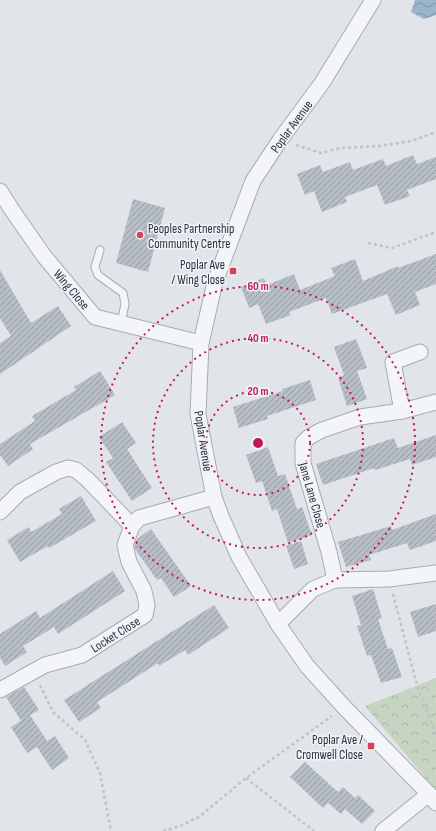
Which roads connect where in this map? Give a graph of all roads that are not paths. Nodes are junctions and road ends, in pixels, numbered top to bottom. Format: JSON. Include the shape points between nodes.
{"nodes":[{"id":1,"x":372,"y":0,"type":"edge"},
{"id":2,"x":0,"y":191,"type":"edge"},
{"id":3,"x":6,"y":214,"type":"edge"},
{"id":4,"x":100,"y":250,"type":"dead end"},
{"id":5,"x":121,"y":323,"type":"junction"},
{"id":6,"x":201,"y":343,"type":"junction"},
{"id":7,"x":420,"y":352,"type":"dead end"},
{"id":8,"x":436,"y":402,"type":"edge"},
{"id":9,"x":402,"y":411,"type":"junction"},
{"id":10,"x":214,"y":497,"type":"junction"},
{"id":11,"x":0,"y":512,"type":"edge"},
{"id":12,"x":132,"y":526,"type":"junction"},
{"id":13,"x":436,"y":573,"type":"edge"},
{"id":14,"x":335,"y":580,"type":"junction"},
{"id":15,"x":278,"y":624,"type":"junction"},
{"id":16,"x":0,"y":690,"type":"edge"},
{"id":17,"x":432,"y":798,"type":"edge"},
{"id":18,"x":383,"y":831,"type":"edge"}],
"edges":[{"from":1,"to":6,"type":"street","name":"Poplar Avenue","via":[[322,84],[253,181],[215,282]]},
{"from":2,"to":3,"type":"street","name":"Wing Close"},
{"from":3,"to":5,"type":"street","name":"Wing Close","via":[[95,317]]},
{"from":4,"to":5,"type":"lane","via":[[95,267],[98,275],[122,293],[125,304]]},
{"from":5,"to":6,"type":"street","name":"Wing Close"},
{"from":6,"to":10,"type":"street","name":"Poplar Avenue","via":[[198,414]]},
{"from":7,"to":9,"type":"street","via":[[394,362]]},
{"from":8,"to":9,"type":"street","name":"Jane Lane Close"},
{"from":9,"to":14,"type":"street","name":"Jane Lane Close","via":[[360,417],[322,430],[303,443],[302,463]]},
{"from":10,"to":12,"type":"street","via":[[140,518]]},
{"from":10,"to":15,"type":"street","name":"Poplar Avenue","via":[[239,557]]},
{"from":11,"to":12,"type":"street","via":[[20,492],[68,468],[76,470],[88,480]]},
{"from":12,"to":16,"type":"street","name":"Locket Close","via":[[125,545],[129,562],[144,591],[148,605],[145,615],[82,655],[45,665]]},
{"from":13,"to":14,"type":"street"},
{"from":14,"to":15,"type":"street","via":[[313,589]]},
{"from":15,"to":17,"type":"street","name":"Poplar Avenue","via":[[307,666]]},
{"from":17,"to":18,"type":"street"}]}
